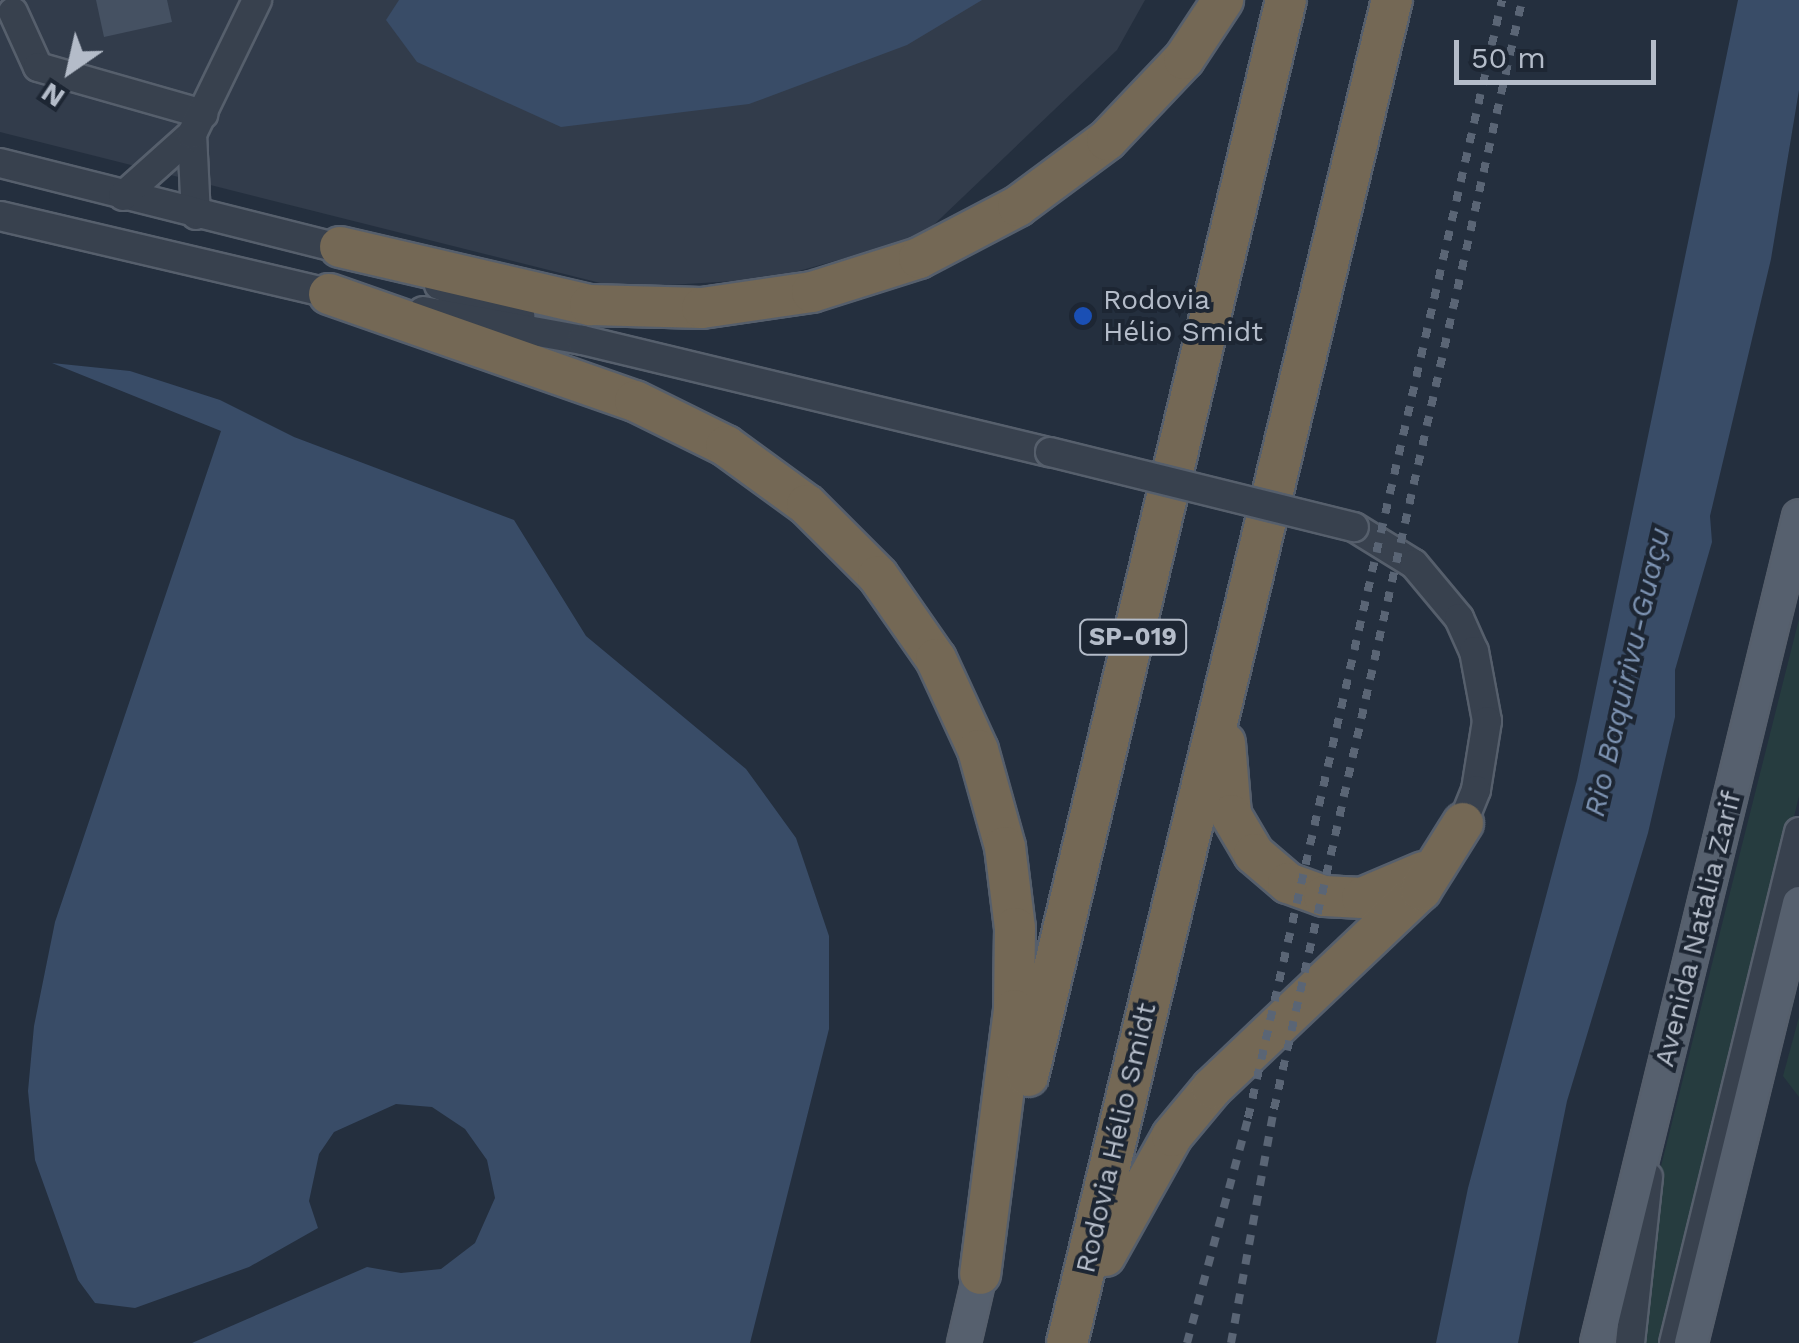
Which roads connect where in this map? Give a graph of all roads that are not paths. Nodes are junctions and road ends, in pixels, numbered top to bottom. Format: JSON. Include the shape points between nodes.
{"nodes":[{"id":1,"x":257,"y":0,"type":"edge"},
{"id":2,"x":1223,"y":0,"type":"edge"},
{"id":3,"x":1286,"y":0,"type":"edge"},
{"id":4,"x":1392,"y":0,"type":"edge"},
{"id":5,"x":13,"y":12,"type":"dead end"},
{"id":6,"x":198,"y":124,"type":"junction"},
{"id":7,"x":0,"y":163,"type":"edge"},
{"id":8,"x":124,"y":196,"type":"junction"},
{"id":9,"x":196,"y":215,"type":"junction"},
{"id":10,"x":0,"y":216,"type":"edge"},
{"id":11,"x":340,"y":247,"type":"junction"},
{"id":12,"x":330,"y":294,"type":"junction"},
{"id":13,"x":582,"y":340,"type":"junction"},
{"id":14,"x":1799,"y":516,"type":"edge"},
{"id":15,"x":1799,"y":579,"type":"edge"},
{"id":16,"x":1234,"y":636,"type":"junction"},
{"id":17,"x":1462,"y":822,"type":"junction"},
{"id":18,"x":1799,"y":832,"type":"edge"},
{"id":19,"x":1799,"y":904,"type":"edge"},
{"id":20,"x":980,"y":1274,"type":"junction"},
{"id":21,"x":964,"y":1343,"type":"edge"},
{"id":22,"x":1069,"y":1343,"type":"edge"},
{"id":23,"x":1597,"y":1343,"type":"edge"},
{"id":24,"x":1630,"y":1343,"type":"edge"},
{"id":25,"x":1674,"y":1343,"type":"edge"},
{"id":26,"x":1691,"y":1343,"type":"edge"}],
"edges":[{"from":1,"to":6,"type":"street"},
{"from":2,"to":11,"type":"highway","via":[[1184,59],[1107,140],[1018,206],[919,258],[812,292],[702,308],[590,305]]},
{"from":3,"to":20,"type":"highway","number":"SP-019"},
{"from":4,"to":16,"type":"highway","name":"Rodovia Hélio Smidt","number":"SP-019"},
{"from":5,"to":6,"type":"street","via":[[38,67]]},
{"from":6,"to":8,"type":"street"},
{"from":6,"to":9,"type":"street"},
{"from":7,"to":8,"type":"street"},
{"from":8,"to":9,"type":"street"},
{"from":9,"to":11,"type":"street"},
{"from":10,"to":12,"type":"street"},
{"from":11,"to":13,"type":"street"},
{"from":12,"to":13,"type":"street"},
{"from":12,"to":20,"type":"highway","via":[[635,401],[726,446],[807,504],[878,576],[936,659],[978,750],[1005,847],[1015,928],[1014,1010]]},
{"from":13,"to":17,"type":"street","bridge":true,"via":[[1354,526],[1414,564],[1459,618],[1474,651],[1487,720],[1476,790]]},
{"from":14,"to":23,"type":"main road","name":"Avenida Natalia Zarif"},
{"from":15,"to":24,"type":"street","via":[[1646,1186]]},
{"from":16,"to":17,"type":"highway","via":[[1225,794],[1241,836],[1270,870],[1324,896],[1380,894],[1430,866]]},
{"from":16,"to":22,"type":"highway","name":"Rodovia Hélio Smidt","number":"SP-019"},
{"from":17,"to":22,"type":"highway","via":[[1421,890],[1212,1088],[1172,1136],[1109,1245]]},
{"from":18,"to":25,"type":"street"},
{"from":19,"to":26,"type":"main road"},
{"from":20,"to":21,"type":"main road","number":"SP-019"}]}
